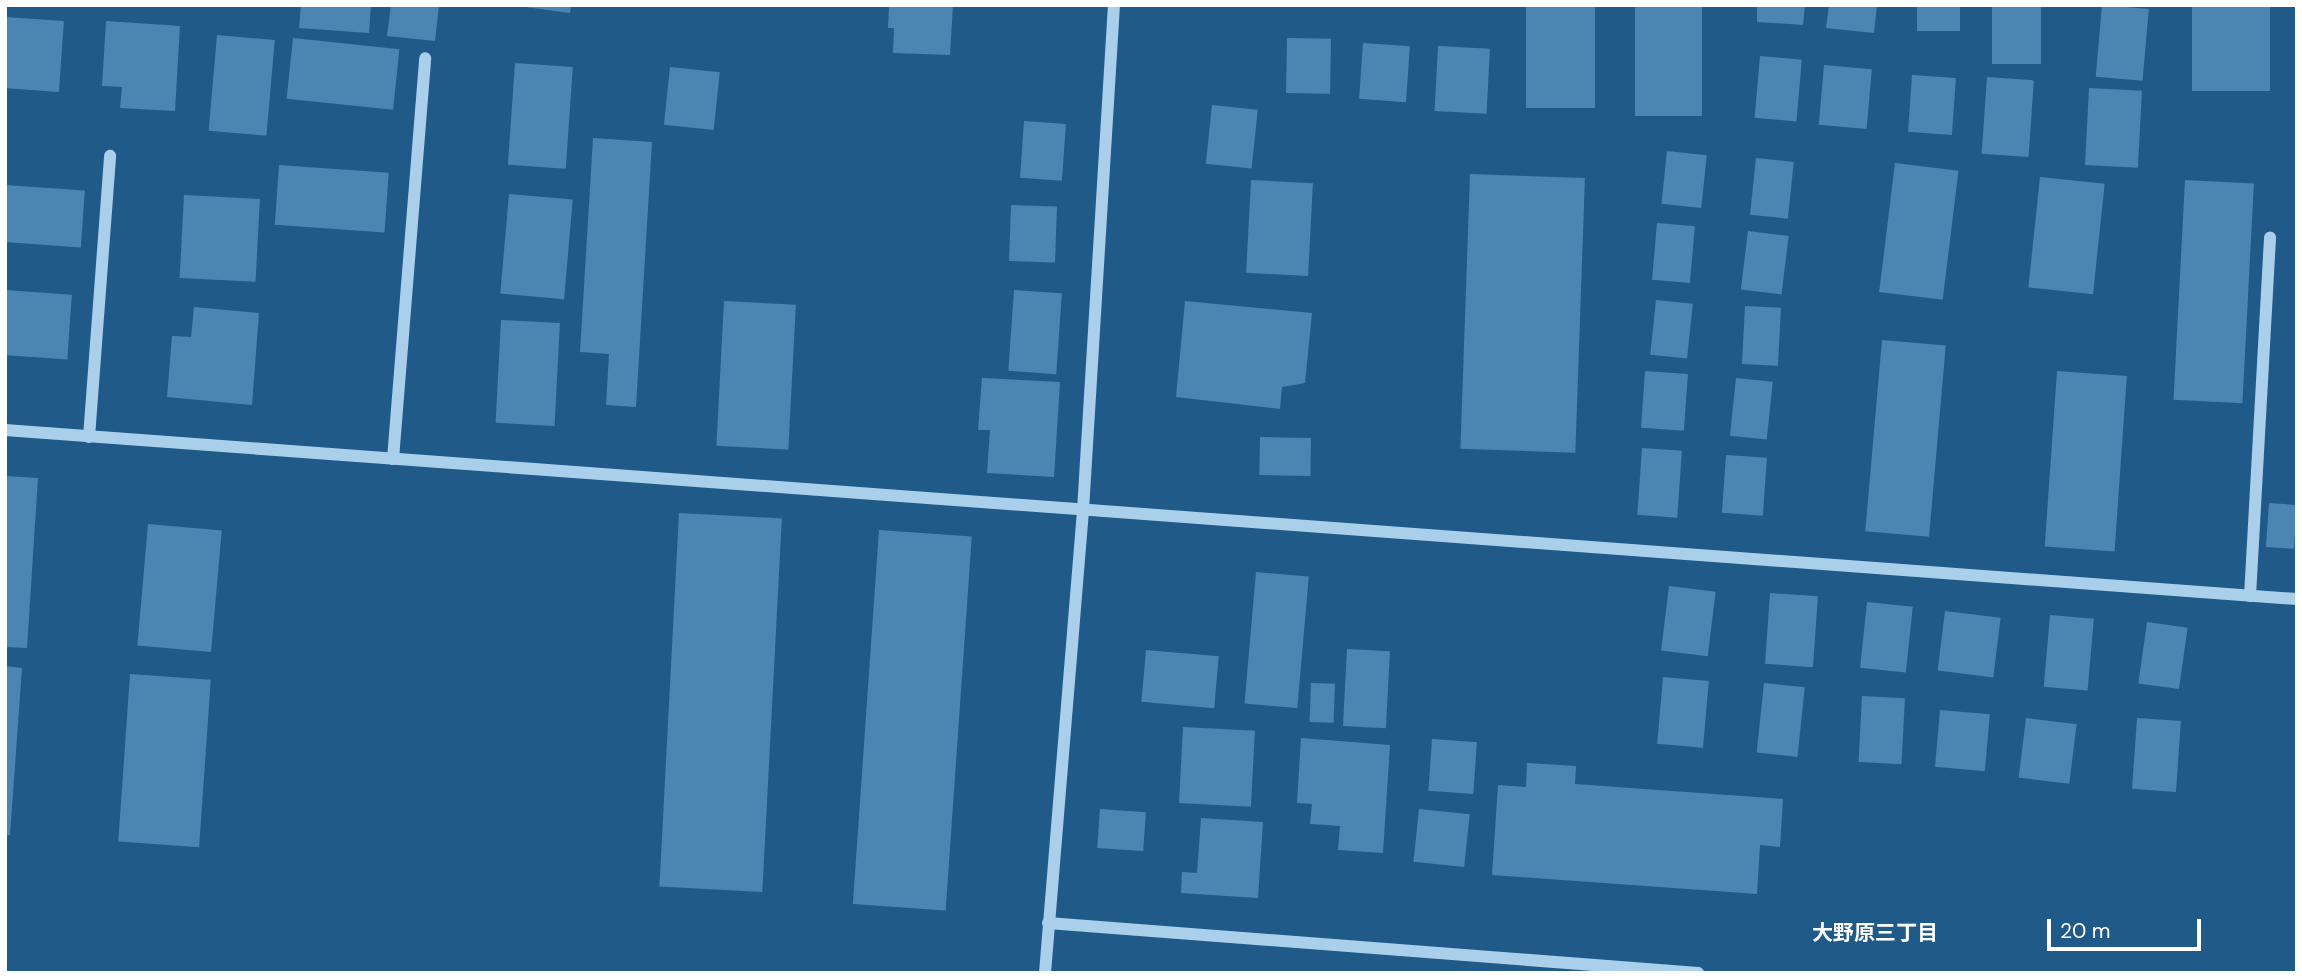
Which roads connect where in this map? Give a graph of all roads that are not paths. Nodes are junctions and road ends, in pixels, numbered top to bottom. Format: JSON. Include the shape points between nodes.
{"nodes":[{"id":1,"x":1114,"y":5,"type":"edge"},
{"id":2,"x":425,"y":58,"type":"dead end"},
{"id":3,"x":110,"y":156,"type":"dead end"},
{"id":4,"x":2270,"y":239,"type":"dead end"},
{"id":5,"x":5,"y":430,"type":"edge"},
{"id":6,"x":89,"y":437,"type":"junction"},
{"id":7,"x":393,"y":459,"type":"junction"},
{"id":8,"x":1083,"y":510,"type":"junction"},
{"id":9,"x":2250,"y":596,"type":"junction"},
{"id":10,"x":2297,"y":599,"type":"edge"},
{"id":11,"x":1048,"y":923,"type":"junction"},
{"id":12,"x":1045,"y":973,"type":"edge"},
{"id":13,"x":1698,"y":973,"type":"edge"}],
"edges":[{"from":1,"to":8,"type":"street"},
{"from":2,"to":7,"type":"street"},
{"from":3,"to":6,"type":"street"},
{"from":4,"to":9,"type":"street"},
{"from":5,"to":6,"type":"street"},
{"from":6,"to":7,"type":"street"},
{"from":7,"to":8,"type":"street"},
{"from":8,"to":9,"type":"street"},
{"from":8,"to":11,"type":"street"},
{"from":9,"to":10,"type":"street"},
{"from":11,"to":12,"type":"street"},
{"from":11,"to":13,"type":"street"}]}
